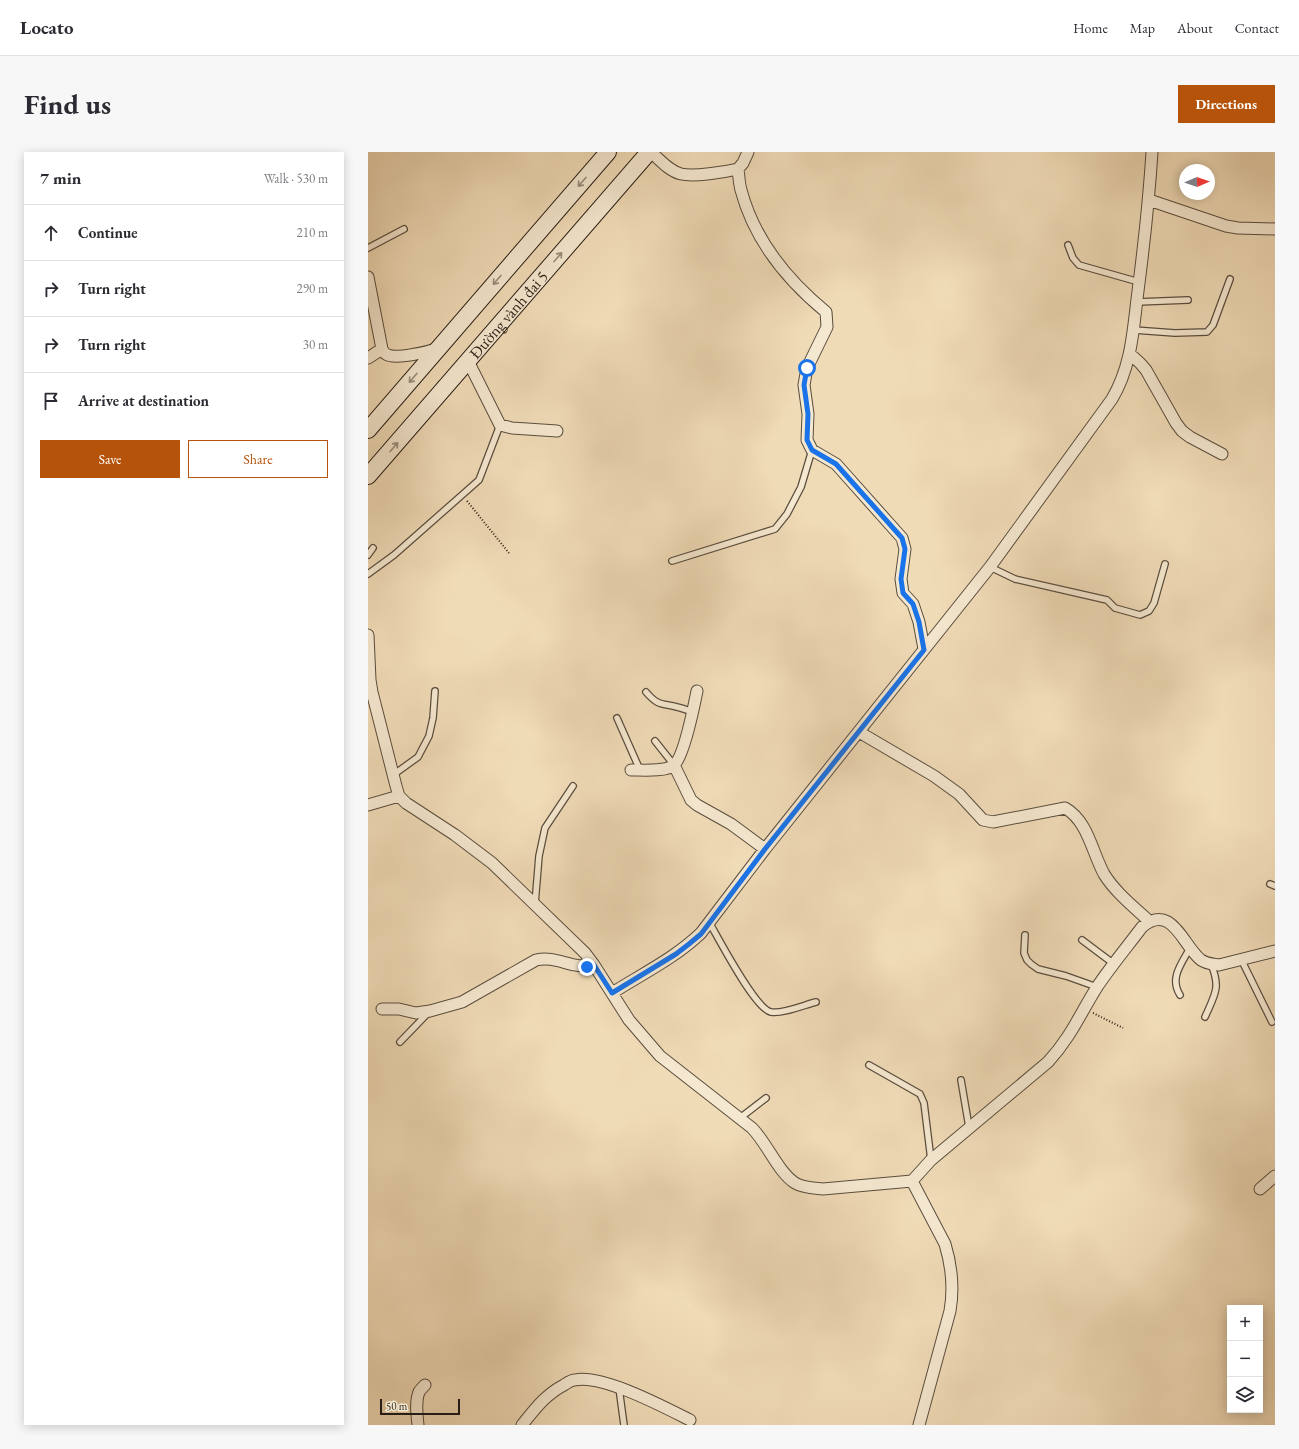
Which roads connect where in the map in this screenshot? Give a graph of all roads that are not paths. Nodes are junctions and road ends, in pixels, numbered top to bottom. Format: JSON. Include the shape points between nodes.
{"nodes":[{"id":1,"x":608,"y":152,"type":"edge"},
{"id":2,"x":650,"y":152,"type":"edge"},
{"id":3,"x":748,"y":152,"type":"edge"},
{"id":4,"x":1152,"y":152,"type":"edge"},
{"id":5,"x":738,"y":169,"type":"junction"},
{"id":6,"x":1149,"y":200,"type":"junction"},
{"id":7,"x":404,"y":229,"type":"dead end"},
{"id":8,"x":1275,"y":229,"type":"edge"},
{"id":9,"x":1068,"y":245,"type":"dead end"},
{"id":10,"x":368,"y":248,"type":"edge"},
{"id":11,"x":368,"y":277,"type":"edge"},
{"id":12,"x":1230,"y":280,"type":"dead end"},
{"id":13,"x":1140,"y":282,"type":"junction"},
{"id":14,"x":1188,"y":300,"type":"dead end"},
{"id":15,"x":1137,"y":302,"type":"junction"},
{"id":16,"x":1134,"y":330,"type":"junction"},
{"id":17,"x":438,"y":348,"type":"junction"},
{"id":18,"x":382,"y":349,"type":"junction"},
{"id":19,"x":1130,"y":354,"type":"junction"},
{"id":20,"x":368,"y":358,"type":"edge"},
{"id":21,"x":468,"y":361,"type":"junction"},
{"id":22,"x":500,"y":425,"type":"junction"},
{"id":23,"x":368,"y":430,"type":"edge"},
{"id":24,"x":557,"y":431,"type":"dead end"},
{"id":25,"x":812,"y":450,"type":"junction"},
{"id":26,"x":1222,"y":454,"type":"dead end"},
{"id":27,"x":368,"y":476,"type":"edge"},
{"id":28,"x":373,"y":548,"type":"dead end"},
{"id":29,"x":368,"y":555,"type":"edge"},
{"id":30,"x":672,"y":561,"type":"dead end"},
{"id":31,"x":1165,"y":564,"type":"dead end"},
{"id":32,"x":990,"y":567,"type":"junction"},
{"id":33,"x":368,"y":574,"type":"edge"},
{"id":34,"x":368,"y":635,"type":"edge"},
{"id":35,"x":924,"y":650,"type":"junction"},
{"id":36,"x":435,"y":691,"type":"dead end"},
{"id":37,"x":646,"y":692,"type":"dead end"},
{"id":38,"x":698,"y":692,"type":"dead end"},
{"id":39,"x":692,"y":712,"type":"junction"},
{"id":40,"x":617,"y":718,"type":"dead end"},
{"id":41,"x":859,"y":732,"type":"junction"},
{"id":42,"x":655,"y":741,"type":"dead end"},
{"id":43,"x":674,"y":765,"type":"junction"},
{"id":44,"x":636,"y":770,"type":"joint"},
{"id":45,"x":393,"y":776,"type":"junction"},
{"id":46,"x":572,"y":786,"type":"dead end"},
{"id":47,"x":400,"y":796,"type":"junction"},
{"id":48,"x":368,"y":805,"type":"edge"},
{"id":49,"x":765,"y":849,"type":"junction"},
{"id":50,"x":535,"y":904,"type":"junction"},
{"id":51,"x":709,"y":922,"type":"junction"},
{"id":52,"x":1149,"y":922,"type":"junction"},
{"id":53,"x":1026,"y":935,"type":"dead end"},
{"id":54,"x":1082,"y":940,"type":"dead end"},
{"id":55,"x":1191,"y":948,"type":"junction"},
{"id":56,"x":1275,"y":951,"type":"edge"},
{"id":57,"x":1241,"y":959,"type":"junction"},
{"id":58,"x":1114,"y":964,"type":"junction"},
{"id":59,"x":1211,"y":964,"type":"junction"},
{"id":60,"x":594,"y":965,"type":"junction"},
{"id":61,"x":1097,"y":987,"type":"junction"},
{"id":62,"x":612,"y":993,"type":"junction"},
{"id":63,"x":1180,"y":995,"type":"dead end"},
{"id":64,"x":816,"y":1002,"type":"dead end"},
{"id":65,"x":382,"y":1009,"type":"dead end"},
{"id":66,"x":430,"y":1011,"type":"junction"},
{"id":67,"x":1205,"y":1017,"type":"dead end"},
{"id":68,"x":1272,"y":1022,"type":"dead end"},
{"id":69,"x":400,"y":1042,"type":"dead end"},
{"id":70,"x":868,"y":1065,"type":"dead end"},
{"id":71,"x":961,"y":1080,"type":"dead end"},
{"id":72,"x":766,"y":1098,"type":"dead end"},
{"id":73,"x":740,"y":1118,"type":"junction"},
{"id":74,"x":969,"y":1128,"type":"junction"},
{"id":75,"x":931,"y":1160,"type":"junction"},
{"id":76,"x":1275,"y":1176,"type":"edge"},
{"id":77,"x":912,"y":1181,"type":"junction"},
{"id":78,"x":1260,"y":1189,"type":"dead end"},
{"id":79,"x":425,"y":1385,"type":"dead end"},
{"id":80,"x":619,"y":1388,"type":"junction"},
{"id":81,"x":690,"y":1420,"type":"dead end"},
{"id":82,"x":418,"y":1425,"type":"edge"},
{"id":83,"x":522,"y":1425,"type":"edge"},
{"id":84,"x":624,"y":1425,"type":"edge"},
{"id":85,"x":920,"y":1425,"type":"edge"}],
"edges":[{"from":1,"to":17,"type":"main road","name":"Đường vành đai 5","one_way":true},
{"from":2,"to":5,"type":"street","via":[[668,168],[681,174]]},
{"from":21,"to":2,"type":"main road","name":"Đường vành đai 5","one_way":true},
{"from":3,"to":5,"type":"street"},
{"from":4,"to":6,"type":"street"},
{"from":5,"to":25,"type":"street","via":[[741,190],[755,228],[782,270],[806,296],[826,312],[827,327],[807,368],[804,385],[808,414],[807,440]]},
{"from":6,"to":8,"type":"street","via":[[1226,226]]},
{"from":6,"to":13,"type":"street"},
{"from":7,"to":10,"type":"lane"},
{"from":9,"to":13,"type":"lane","via":[[1072,258],[1080,265]]},
{"from":11,"to":18,"type":"street"},
{"from":12,"to":16,"type":"lane","via":[[1213,325],[1207,332]]},
{"from":13,"to":15,"type":"street"},
{"from":14,"to":15,"type":"lane"},
{"from":15,"to":16,"type":"street"},
{"from":16,"to":19,"type":"street"},
{"from":17,"to":18,"type":"street","via":[[430,352],[393,357],[386,355]]},
{"from":17,"to":23,"type":"main road","name":"Đường vành đai 5","one_way":true},
{"from":18,"to":20,"type":"street"},
{"from":19,"to":26,"type":"street","via":[[1146,370],[1182,431]]},
{"from":19,"to":32,"type":"street","via":[[1120,386],[1112,399]]},
{"from":21,"to":22,"type":"street"},
{"from":27,"to":21,"type":"main road","name":"Đường vành đai 5","one_way":true},
{"from":22,"to":24,"type":"street"},
{"from":22,"to":33,"type":"lane","via":[[479,480],[394,555]]},
{"from":25,"to":30,"type":"lane","via":[[801,487],[787,514],[775,529]]},
{"from":25,"to":35,"type":"street","via":[[836,464],[902,538],[905,549],[901,579],[903,593],[913,604]]},
{"from":28,"to":29,"type":"lane"},
{"from":31,"to":32,"type":"lane","via":[[1154,603],[1149,611],[1140,615],[1115,608],[1107,600],[1015,579]]},
{"from":32,"to":35,"type":"street"},
{"from":34,"to":45,"type":"street","via":[[372,692]]},
{"from":35,"to":41,"type":"street"},
{"from":36,"to":45,"type":"lane","via":[[429,736],[418,758]]},
{"from":37,"to":39,"type":"lane","via":[[660,704]]},
{"from":38,"to":39,"type":"street"},
{"from":39,"to":43,"type":"street","via":[[682,749]]},
{"from":40,"to":44,"type":"lane"},
{"from":41,"to":49,"type":"street"},
{"from":41,"to":52,"type":"street","via":[[934,776],[958,794],[983,820],[992,822],[1065,808],[1074,813],[1088,835],[1105,874]]},
{"from":42,"to":43,"type":"lane"},
{"from":43,"to":44,"type":"street","via":[[666,769]]},
{"from":43,"to":49,"type":"street","via":[[691,800],[731,824]]},
{"from":45,"to":47,"type":"street"},
{"from":46,"to":50,"type":"lane","via":[[545,828],[539,856]]},
{"from":47,"to":48,"type":"street"},
{"from":47,"to":50,"type":"street","via":[[406,803],[492,863]]},
{"from":49,"to":51,"type":"street"},
{"from":50,"to":60,"type":"street"},
{"from":51,"to":62,"type":"street","via":[[701,934],[689,944]]},
{"from":51,"to":64,"type":"lane","via":[[752,995],[763,1008],[771,1012],[790,1010]]},
{"from":52,"to":55,"type":"street","via":[[1156,919],[1165,920],[1174,926]]},
{"from":52,"to":58,"type":"street","via":[[1142,927]]},
{"from":53,"to":61,"type":"lane","via":[[1024,953],[1031,964],[1038,969]]},
{"from":54,"to":58,"type":"lane"},
{"from":55,"to":59,"type":"street","via":[[1202,961]]},
{"from":55,"to":63,"type":"lane","via":[[1177,971],[1175,983]]},
{"from":56,"to":57,"type":"street"},
{"from":57,"to":59,"type":"street"},
{"from":57,"to":68,"type":"lane"},
{"from":58,"to":61,"type":"street"},
{"from":59,"to":67,"type":"lane","via":[[1216,976],[1216,990]]},
{"from":60,"to":62,"type":"street"},
{"from":60,"to":66,"type":"street","via":[[581,967],[551,959],[536,960],[472,998]]},
{"from":61,"to":74,"type":"street","via":[[1060,1048],[1048,1062]]},
{"from":62,"to":73,"type":"street","via":[[629,1020],[660,1056]]},
{"from":65,"to":66,"type":"street","via":[[416,1013]]},
{"from":66,"to":69,"type":"lane"},
{"from":70,"to":75,"type":"lane","via":[[920,1094],[924,1103]]},
{"from":71,"to":74,"type":"lane"},
{"from":72,"to":73,"type":"lane"},
{"from":73,"to":77,"type":"street","via":[[760,1136],[785,1174],[796,1183],[809,1188]]},
{"from":74,"to":75,"type":"street"},
{"from":75,"to":77,"type":"street"},
{"from":76,"to":78,"type":"street"},
{"from":77,"to":85,"type":"street","via":[[945,1244],[953,1283],[950,1311]]},
{"from":79,"to":82,"type":"street","via":[[417,1401]]},
{"from":80,"to":81,"type":"street"},
{"from":80,"to":83,"type":"street","via":[[589,1379],[573,1380],[554,1390],[539,1403]]},
{"from":80,"to":84,"type":"lane"}]}
